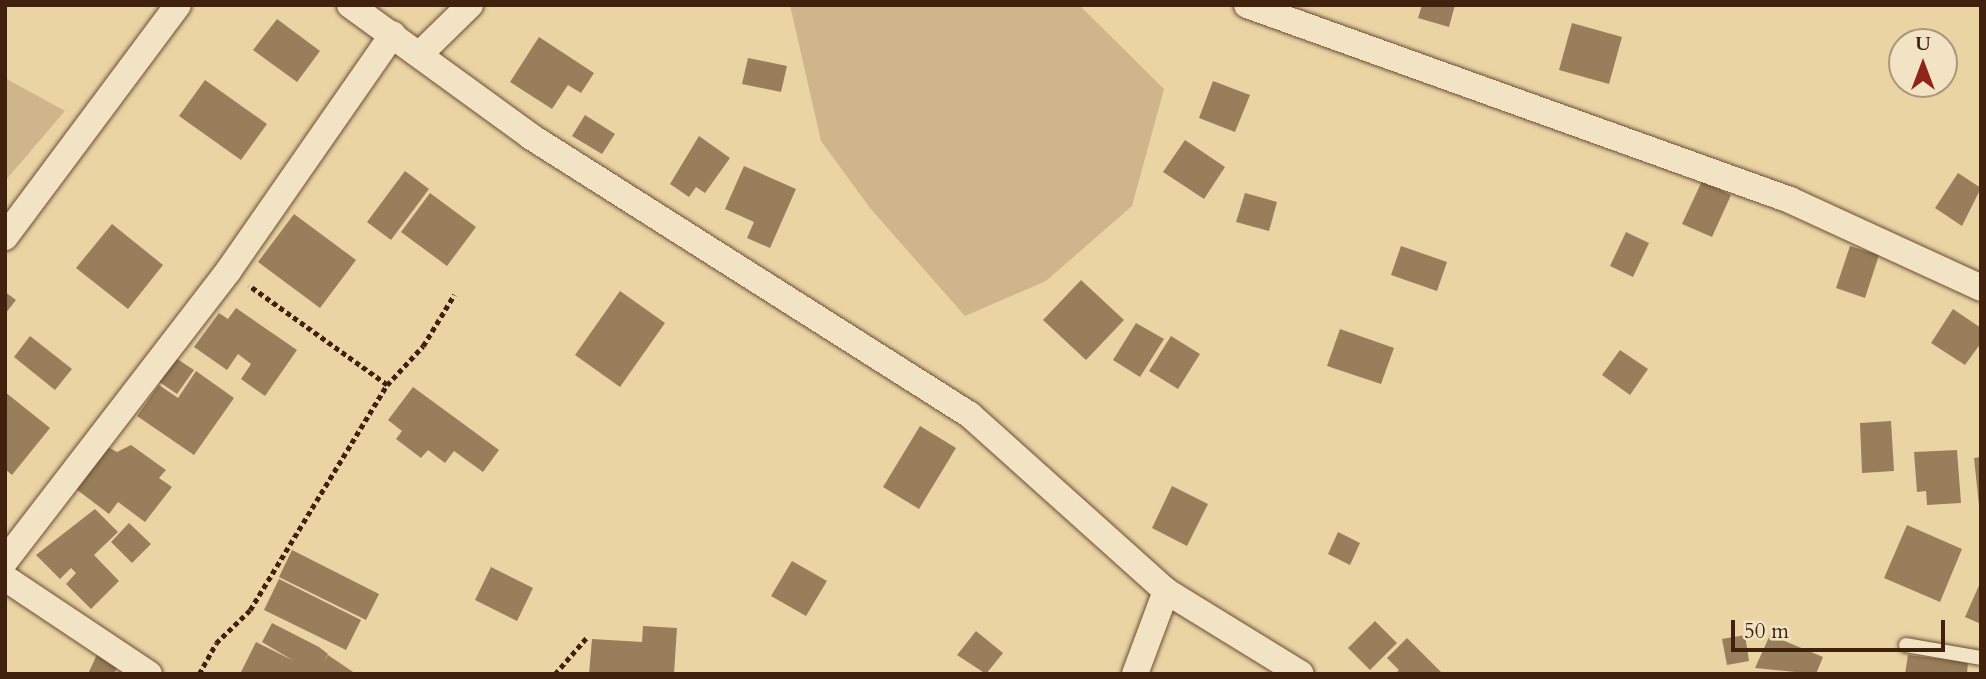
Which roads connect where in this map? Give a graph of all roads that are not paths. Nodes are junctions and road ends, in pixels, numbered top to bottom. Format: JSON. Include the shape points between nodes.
{"nodes":[{"id":1,"x":178,"y":5,"type":"edge"},
{"id":2,"x":350,"y":5,"type":"edge"},
{"id":3,"x":470,"y":5,"type":"edge"},
{"id":4,"x":1247,"y":5,"type":"edge"},
{"id":5,"x":393,"y":34,"type":"junction"},
{"id":6,"x":421,"y":54,"type":"junction"},
{"id":7,"x":5,"y":237,"type":"edge"},
{"id":8,"x":1981,"y":288,"type":"edge"},
{"id":9,"x":5,"y":561,"type":"edge"},
{"id":10,"x":5,"y":578,"type":"edge"},
{"id":11,"x":1166,"y":591,"type":"junction"},
{"id":12,"x":1906,"y":645,"type":"dead end"},
{"id":13,"x":1981,"y":658,"type":"edge"},
{"id":14,"x":149,"y":674,"type":"edge"},
{"id":15,"x":1135,"y":674,"type":"edge"},
{"id":16,"x":1301,"y":674,"type":"edge"}],
"edges":[{"from":1,"to":7,"type":"street"},
{"from":2,"to":5,"type":"street"},
{"from":3,"to":6,"type":"street"},
{"from":4,"to":8,"type":"street","via":[[1790,200]]},
{"from":5,"to":6,"type":"street"},
{"from":5,"to":9,"type":"street","via":[[229,270]]},
{"from":6,"to":11,"type":"street","via":[[530,136],[970,415]]},
{"from":10,"to":14,"type":"street"},
{"from":11,"to":15,"type":"street"},
{"from":11,"to":16,"type":"street"},
{"from":12,"to":13,"type":"lane"}]}
